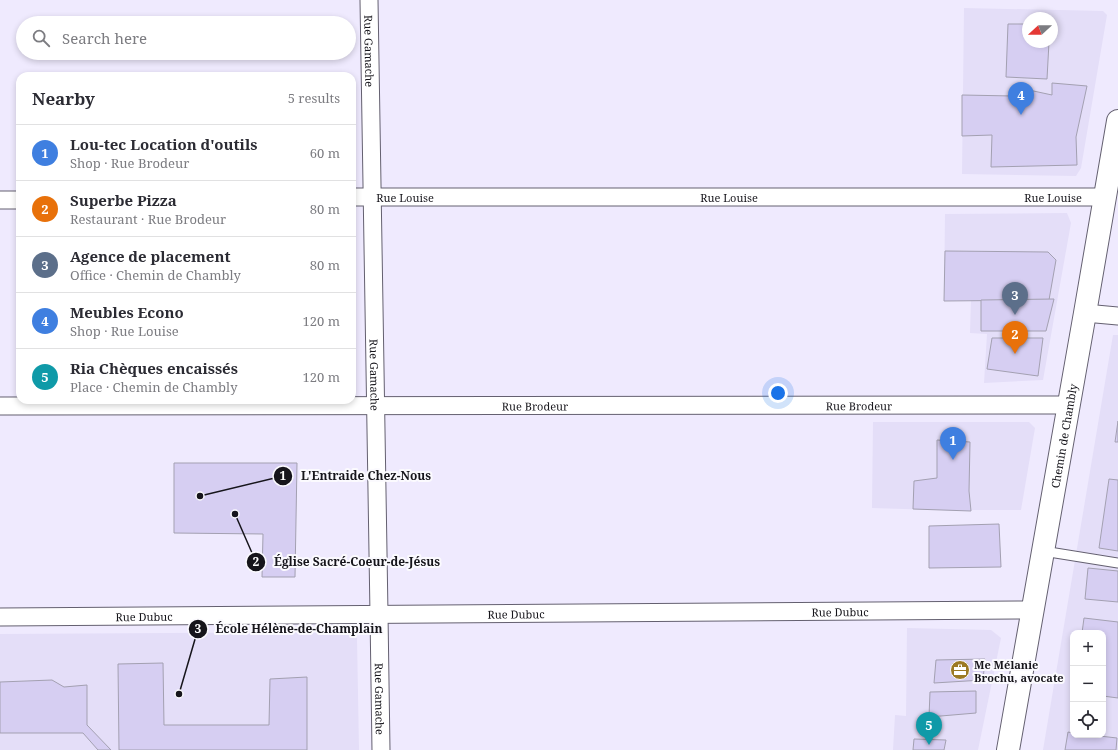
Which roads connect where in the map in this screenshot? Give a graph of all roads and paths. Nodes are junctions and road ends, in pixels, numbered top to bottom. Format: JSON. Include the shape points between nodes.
{"nodes":[{"id":1,"x":368,"y":0,"type":"edge"},
{"id":2,"x":1118,"y":121,"type":"edge"},
{"id":3,"x":356,"y":197,"type":"edge"},
{"id":4,"x":372,"y":197,"type":"junction"},
{"id":5,"x":1105,"y":197,"type":"junction"},
{"id":6,"x":0,"y":200,"type":"edge"},
{"id":7,"x":16,"y":200,"type":"edge"},
{"id":8,"x":1085,"y":313,"type":"junction"},
{"id":9,"x":1118,"y":316,"type":"edge"},
{"id":10,"x":1069,"y":405,"type":"junction"},
{"id":11,"x":0,"y":406,"type":"edge"},
{"id":12,"x":376,"y":406,"type":"junction"},
{"id":13,"x":1043,"y":551,"type":"junction"},
{"id":14,"x":1118,"y":563,"type":"edge"},
{"id":15,"x":1033,"y":610,"type":"junction"},
{"id":16,"x":379,"y":614,"type":"junction"},
{"id":17,"x":0,"y":617,"type":"edge"},
{"id":18,"x":380,"y":750,"type":"edge"},
{"id":19,"x":1008,"y":750,"type":"edge"}],
"edges":[{"from":1,"to":4,"type":"street","name":"Rue Gamache"},
{"from":2,"to":5,"type":"main road","name":"Chemin de Chambly"},
{"from":3,"to":4,"type":"street","name":"Rue Louise"},
{"from":4,"to":5,"type":"street","name":"Rue Louise"},
{"from":4,"to":12,"type":"street","name":"Rue Gamache"},
{"from":5,"to":8,"type":"main road","name":"Chemin de Chambly"},
{"from":6,"to":7,"type":"street"},
{"from":8,"to":9,"type":"street"},
{"from":8,"to":10,"type":"main road","name":"Chemin de Chambly"},
{"from":10,"to":12,"type":"street","name":"Rue Brodeur"},
{"from":10,"to":13,"type":"main road","name":"Chemin de Chambly"},
{"from":11,"to":12,"type":"street","name":"Rue Brodeur"},
{"from":12,"to":16,"type":"street","name":"Rue Gamache"},
{"from":13,"to":14,"type":"lane"},
{"from":13,"to":15,"type":"main road","name":"Chemin de Chambly"},
{"from":15,"to":16,"type":"street","name":"Rue Dubuc"},
{"from":15,"to":19,"type":"main road","name":"Chemin de Chambly"},
{"from":16,"to":17,"type":"street","name":"Rue Dubuc"},
{"from":16,"to":18,"type":"street","name":"Rue Gamache"}]}
